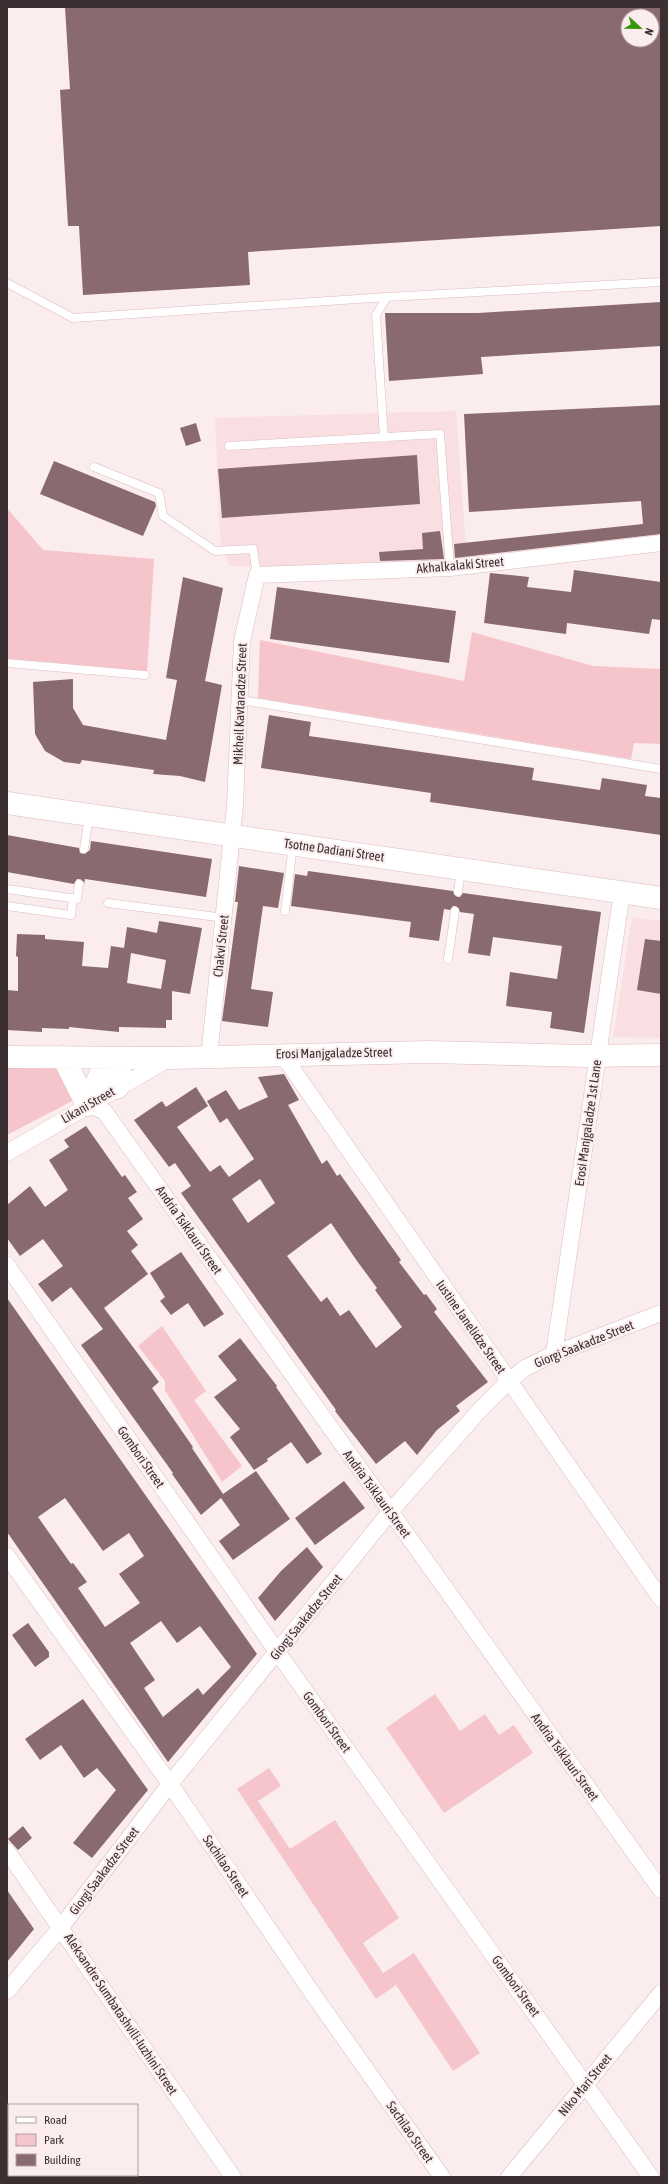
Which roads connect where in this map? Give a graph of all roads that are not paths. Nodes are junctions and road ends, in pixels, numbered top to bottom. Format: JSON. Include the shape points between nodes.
{"nodes":[{"id":1,"x":661,"y":282,"type":"edge"},
{"id":2,"x":7,"y":283,"type":"edge"},
{"id":3,"x":387,"y":297,"type":"junction"},
{"id":4,"x":384,"y":438,"type":"junction"},
{"id":5,"x":229,"y":446,"type":"dead end"},
{"id":6,"x":94,"y":467,"type":"dead end"},
{"id":7,"x":661,"y":543,"type":"edge"},
{"id":8,"x":450,"y":568,"type":"junction"},
{"id":9,"x":257,"y":575,"type":"junction"},
{"id":10,"x":7,"y":663,"type":"edge"},
{"id":11,"x":145,"y":675,"type":"dead end"},
{"id":12,"x":241,"y":700,"type":"junction"},
{"id":13,"x":661,"y":769,"type":"edge"},
{"id":14,"x":7,"y":803,"type":"edge"},
{"id":15,"x":89,"y":815,"type":"junction"},
{"id":16,"x":232,"y":836,"type":"junction"},
{"id":17,"x":293,"y":844,"type":"junction"},
{"id":18,"x":84,"y":849,"type":"dead end"},
{"id":19,"x":461,"y":869,"type":"junction"},
{"id":20,"x":79,"y":884,"type":"dead end"},
{"id":21,"x":7,"y":889,"type":"edge"},
{"id":22,"x":458,"y":892,"type":"dead end"},
{"id":23,"x":622,"y":892,"type":"junction"},
{"id":24,"x":74,"y":898,"type":"junction"},
{"id":25,"x":661,"y":898,"type":"edge"},
{"id":26,"x":108,"y":903,"type":"dead end"},
{"id":27,"x":7,"y":906,"type":"edge"},
{"id":28,"x":285,"y":911,"type":"dead end"},
{"id":29,"x":455,"y":911,"type":"dead end"},
{"id":30,"x":224,"y":918,"type":"junction"},
{"id":31,"x":448,"y":959,"type":"dead end"},
{"id":32,"x":282,"y":1054,"type":"junction"},
{"id":33,"x":661,"y":1055,"type":"edge"},
{"id":34,"x":598,"y":1056,"type":"junction"},
{"id":35,"x":7,"y":1057,"type":"edge"},
{"id":36,"x":63,"y":1057,"type":"junction"},
{"id":37,"x":209,"y":1057,"type":"junction"},
{"id":38,"x":113,"y":1058,"type":"junction"},
{"id":39,"x":170,"y":1058,"type":"junction"},
{"id":40,"x":117,"y":1088,"type":"junction"},
{"id":41,"x":87,"y":1105,"type":"junction"},
{"id":42,"x":7,"y":1153,"type":"edge"},
{"id":43,"x":7,"y":1265,"type":"edge"},
{"id":44,"x":661,"y":1313,"type":"edge"},
{"id":45,"x":554,"y":1354,"type":"junction"},
{"id":46,"x":509,"y":1381,"type":"junction"},
{"id":47,"x":390,"y":1512,"type":"junction"},
{"id":48,"x":7,"y":1556,"type":"edge"},
{"id":49,"x":661,"y":1599,"type":"edge"},
{"id":50,"x":278,"y":1653,"type":"junction"},
{"id":51,"x":170,"y":1784,"type":"junction"},
{"id":52,"x":7,"y":1851,"type":"edge"},
{"id":53,"x":661,"y":1890,"type":"edge"},
{"id":54,"x":61,"y":1927,"type":"junction"},
{"id":55,"x":7,"y":1991,"type":"edge"},
{"id":56,"x":661,"y":1993,"type":"edge"},
{"id":57,"x":586,"y":2083,"type":"junction"},
{"id":58,"x":233,"y":2177,"type":"edge"},
{"id":59,"x":442,"y":2177,"type":"edge"},
{"id":60,"x":509,"y":2177,"type":"edge"},
{"id":61,"x":651,"y":2177,"type":"edge"}],
"edges":[{"from":1,"to":3,"type":"lane"},
{"from":2,"to":3,"type":"lane","via":[[73,318]]},
{"from":3,"to":4,"type":"lane","via":[[376,315]]},
{"from":4,"to":5,"type":"lane"},
{"from":4,"to":8,"type":"lane","via":[[440,434]]},
{"from":6,"to":9,"type":"lane","via":[[159,493],[163,516],[215,551],[253,549]]},
{"from":7,"to":8,"type":"street","name":"Akhalkalaki Street"},
{"from":8,"to":9,"type":"street","name":"Akhalkalaki Street"},
{"from":9,"to":12,"type":"street","name":"Mikheil Kavtaradze Street","via":[[242,641]]},
{"from":10,"to":11,"type":"lane"},
{"from":12,"to":13,"type":"lane"},
{"from":12,"to":16,"type":"street","name":"Mikheil Kavtaradze Street"},
{"from":14,"to":15,"type":"street","name":"Tsotne Dadiani Street"},
{"from":15,"to":16,"type":"street","name":"Tsotne Dadiani Street"},
{"from":15,"to":18,"type":"lane"},
{"from":16,"to":17,"type":"street","name":"Tsotne Dadiani Street"},
{"from":16,"to":30,"type":"street","name":"Chakvi Street"},
{"from":17,"to":19,"type":"street","name":"Tsotne Dadiani Street"},
{"from":17,"to":28,"type":"lane"},
{"from":19,"to":22,"type":"lane"},
{"from":19,"to":23,"type":"street","name":"Tsotne Dadiani Street"},
{"from":20,"to":24,"type":"lane","via":[[77,899]]},
{"from":21,"to":24,"type":"lane"},
{"from":23,"to":25,"type":"street","name":"Tsotne Dadiani Street"},
{"from":23,"to":34,"type":"street","name":"Erosi Manjgaladze 1st Lane"},
{"from":24,"to":27,"type":"lane","via":[[71,915]]},
{"from":26,"to":30,"type":"lane"},
{"from":29,"to":31,"type":"lane"},
{"from":30,"to":37,"type":"street","name":"Chakvi Street"},
{"from":32,"to":34,"type":"street","name":"Erosi Manjgaladze Street","via":[[428,1052]]},
{"from":32,"to":37,"type":"street","name":"Erosi Manjgaladze Street"},
{"from":32,"to":46,"type":"street","name":"Iustine Janelidze Street"},
{"from":33,"to":34,"type":"street","name":"Erosi Manjgaladze Street"},
{"from":34,"to":45,"type":"street","name":"Erosi Manjgaladze 1st Lane"},
{"from":35,"to":36,"type":"street","name":"Erosi Manjgaladze Street"},
{"from":36,"to":38,"type":"street","name":"Erosi Manjgaladze Street"},
{"from":36,"to":41,"type":"street"},
{"from":37,"to":39,"type":"street","name":"Erosi Manjgaladze Street"},
{"from":38,"to":39,"type":"street","name":"Erosi Manjgaladze Street"},
{"from":38,"to":40,"type":"street","via":[[121,1074]]},
{"from":38,"to":41,"type":"street"},
{"from":39,"to":40,"type":"street","name":"Likani Street"},
{"from":40,"to":41,"type":"street","name":"Likani Street"},
{"from":41,"to":42,"type":"street","name":"Likani Street"},
{"from":41,"to":47,"type":"street","name":"Andria Tsiklauri Street","via":[[104,1111]]},
{"from":43,"to":50,"type":"street","name":"Gombori Street"},
{"from":44,"to":45,"type":"street","name":"Giorgi Saakadze Street"},
{"from":45,"to":46,"type":"street","name":"Giorgi Saakadze Street","via":[[525,1368]]},
{"from":46,"to":47,"type":"street","name":"Giorgi Saakadze Street","via":[[479,1411]]},
{"from":46,"to":49,"type":"street","name":"Iustine Janelidze Street"},
{"from":47,"to":50,"type":"street","name":"Giorgi Saakadze Street"},
{"from":47,"to":53,"type":"street","name":"Andria Tsiklauri Street"},
{"from":48,"to":51,"type":"street","name":"Sachilao Street"},
{"from":50,"to":51,"type":"street","name":"Giorgi Saakadze Street"},
{"from":50,"to":57,"type":"street","name":"Gombori Street"},
{"from":51,"to":54,"type":"street","name":"Giorgi Saakadze Street"},
{"from":51,"to":59,"type":"street","name":"Sachilao Street"},
{"from":52,"to":54,"type":"street","name":"Aleksandre Sumbatashvili-Iuzhini Street"},
{"from":54,"to":55,"type":"street","name":"Giorgi Saakadze Street"},
{"from":54,"to":58,"type":"street","name":"Aleksandre Sumbatashvili-Iuzhini Street"},
{"from":56,"to":57,"type":"street","name":"Niko Mari Street"},
{"from":57,"to":60,"type":"street","name":"Niko Mari Street"},
{"from":57,"to":61,"type":"street","name":"Gombori Street"}]}
